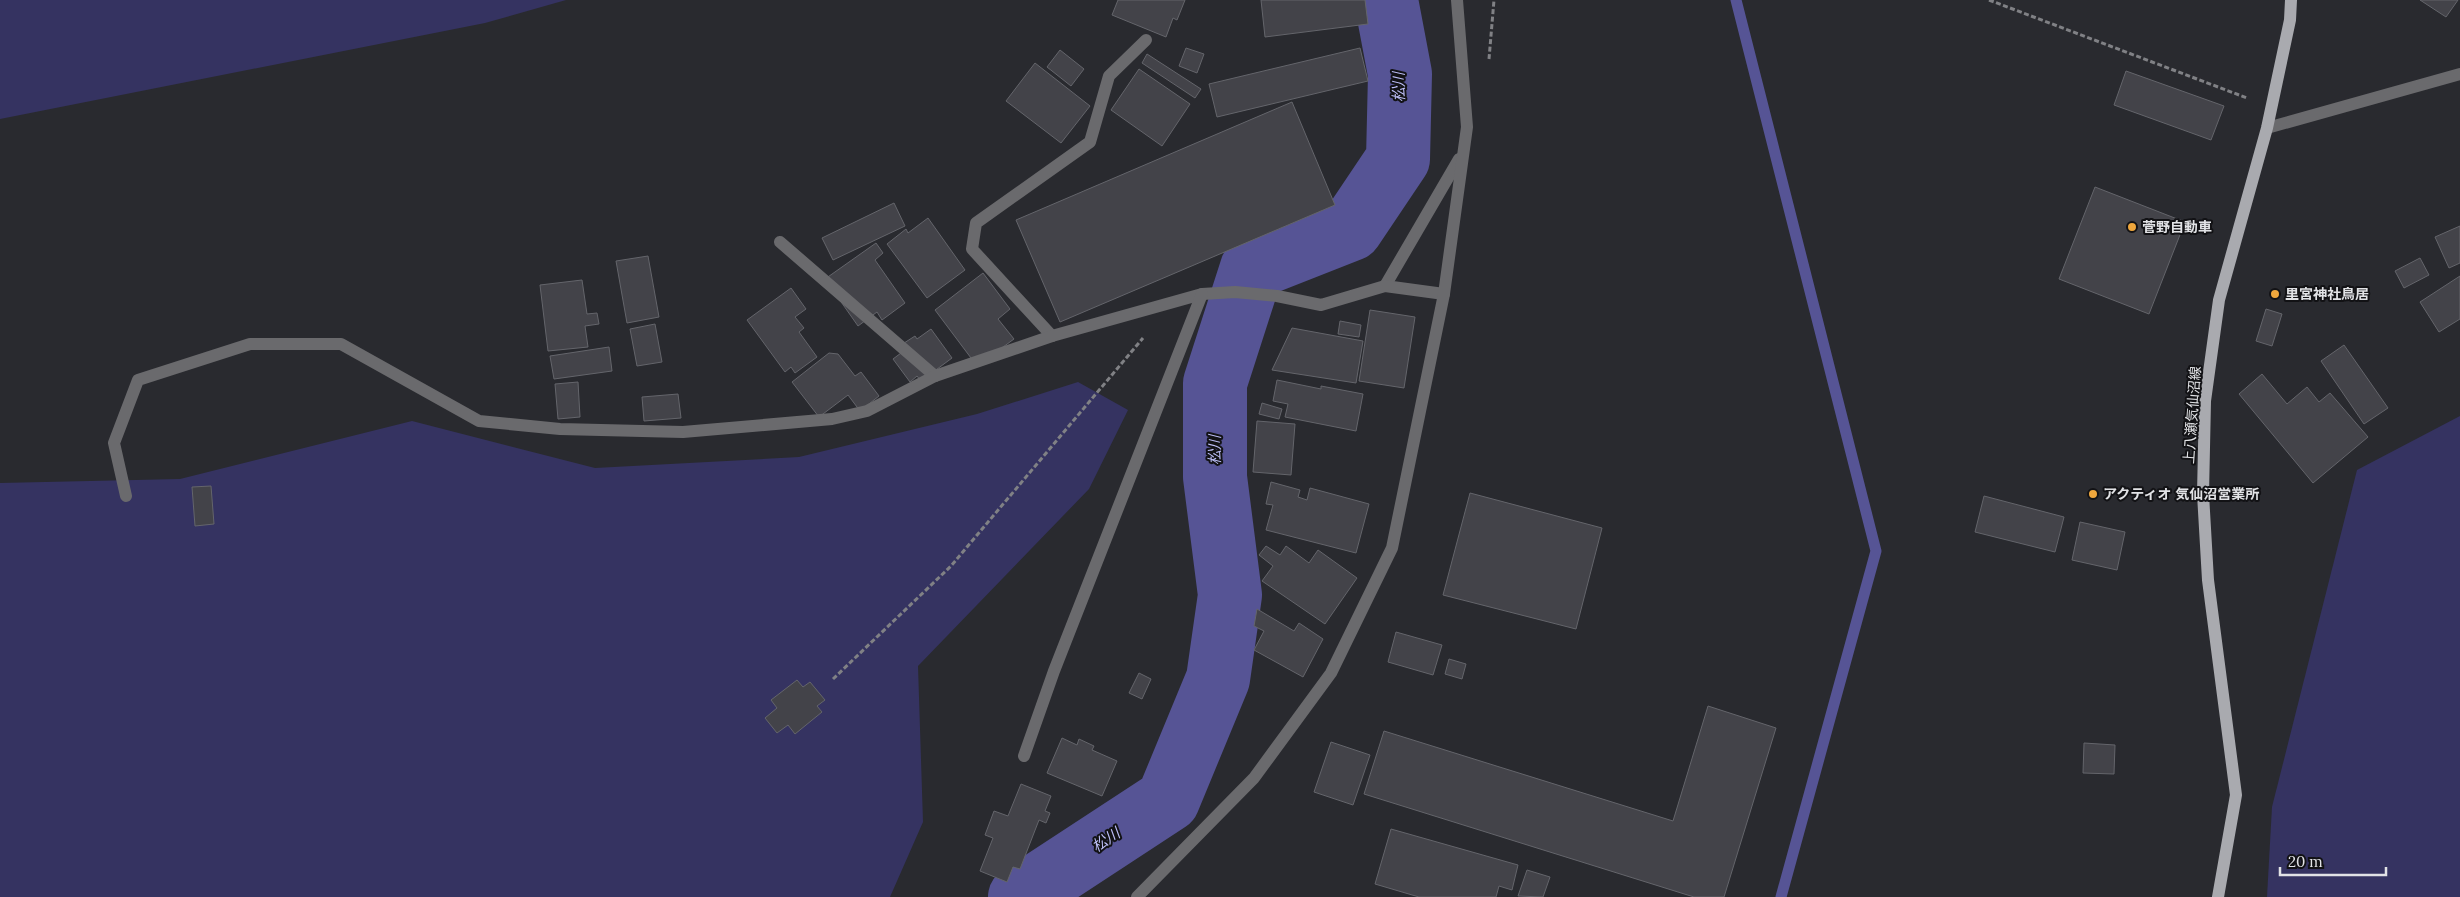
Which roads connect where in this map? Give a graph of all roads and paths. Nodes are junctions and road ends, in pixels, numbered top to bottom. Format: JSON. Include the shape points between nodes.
{"nodes":[{"id":1,"x":1457,"y":0,"type":"edge"},
{"id":2,"x":1989,"y":0,"type":"edge"},
{"id":3,"x":2291,"y":0,"type":"edge"},
{"id":4,"x":1146,"y":40,"type":"dead end"},
{"id":5,"x":2460,"y":74,"type":"edge"},
{"id":6,"x":2267,"y":128,"type":"junction"},
{"id":7,"x":1463,"y":153,"type":"junction"},
{"id":8,"x":780,"y":242,"type":"dead end"},
{"id":9,"x":1385,"y":286,"type":"junction"},
{"id":10,"x":1202,"y":294,"type":"junction"},
{"id":11,"x":1444,"y":294,"type":"junction"},
{"id":12,"x":1164,"y":304,"type":"junction"},
{"id":13,"x":1052,"y":336,"type":"junction"},
{"id":14,"x":935,"y":376,"type":"junction"},
{"id":15,"x":126,"y":496,"type":"dead end"},
{"id":16,"x":833,"y":679,"type":"dead end"},
{"id":17,"x":1024,"y":756,"type":"dead end"},
{"id":18,"x":1138,"y":896,"type":"edge"},
{"id":19,"x":2218,"y":897,"type":"edge"}],
"edges":[{"from":1,"to":7,"type":"street","via":[[1467,127]]},
{"from":2,"to":6,"type":"path","via":[[2246,98]]},
{"from":3,"to":6,"type":"main road","name":"上八瀬気仙沼線","via":[[2290,20]]},
{"from":4,"to":13,"type":"street","via":[[1109,76],[1090,142],[976,223],[972,249]]},
{"from":5,"to":6,"type":"street"},
{"from":6,"to":19,"type":"main road","name":"上八瀬気仙沼線","via":[[2219,300],[2205,401],[2203,494],[2208,580],[2236,795]]},
{"from":7,"to":9,"type":"street"},
{"from":7,"to":11,"type":"street"},
{"from":8,"to":14,"type":"street"},
{"from":9,"to":10,"type":"street","via":[[1321,305],[1236,292]]},
{"from":9,"to":11,"type":"street"},
{"from":10,"to":12,"type":"street"},
{"from":10,"to":17,"type":"street","via":[[1054,671]]},
{"from":11,"to":18,"type":"street","via":[[1392,548],[1332,673],[1254,778]]},
{"from":12,"to":13,"type":"street"},
{"from":12,"to":16,"type":"path","via":[[1146,334],[951,566]]},
{"from":13,"to":14,"type":"street"},
{"from":14,"to":15,"type":"street","via":[[867,411],[832,419],[683,432],[560,429],[480,421],[341,344],[250,344],[138,380],[114,443]]}]}
